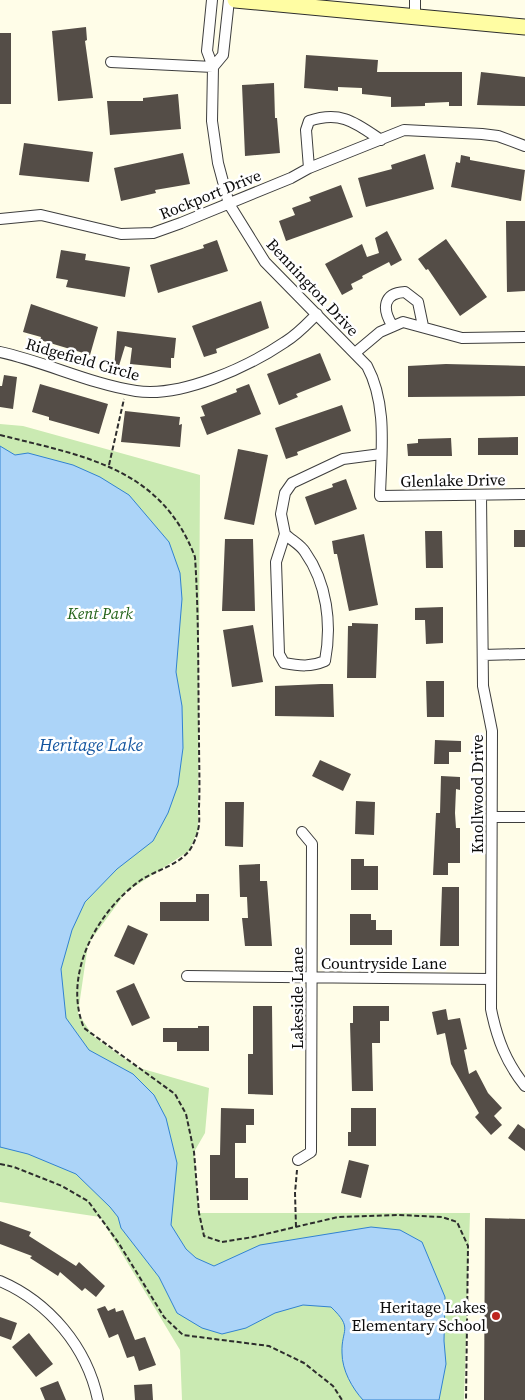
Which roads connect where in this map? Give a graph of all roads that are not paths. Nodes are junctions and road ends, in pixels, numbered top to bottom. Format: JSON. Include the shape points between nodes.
{"nodes":[{"id":1,"x":212,"y":0,"type":"edge"},
{"id":2,"x":229,"y":0,"type":"edge"},
{"id":3,"x":235,"y":0,"type":"edge"},
{"id":4,"x":415,"y":0,"type":"edge"},
{"id":5,"x":415,"y":17,"type":"junction"},
{"id":6,"x":525,"y":27,"type":"edge"},
{"id":7,"x":111,"y":62,"type":"dead end"},
{"id":8,"x":213,"y":67,"type":"junction"},
{"id":9,"x":381,"y":140,"type":"junction"},
{"id":10,"x":525,"y":146,"type":"edge"},
{"id":11,"x":309,"y":168,"type":"junction"},
{"id":12,"x":229,"y":204,"type":"junction"},
{"id":13,"x":0,"y":219,"type":"edge"},
{"id":14,"x":317,"y":314,"type":"junction"},
{"id":15,"x":392,"y":325,"type":"junction"},
{"id":16,"x":423,"y":326,"type":"junction"},
{"id":17,"x":525,"y":338,"type":"edge"},
{"id":18,"x":0,"y":352,"type":"edge"},
{"id":19,"x":355,"y":353,"type":"junction"},
{"id":20,"x":381,"y":454,"type":"junction"},
{"id":21,"x":525,"y":494,"type":"edge"},
{"id":22,"x":480,"y":495,"type":"junction"},
{"id":23,"x":380,"y":496,"type":"joint"},
{"id":24,"x":285,"y":534,"type":"junction"},
{"id":25,"x":525,"y":654,"type":"edge"},
{"id":26,"x":482,"y":655,"type":"junction"},
{"id":27,"x":492,"y":817,"type":"junction"},
{"id":28,"x":525,"y":817,"type":"edge"},
{"id":29,"x":302,"y":832,"type":"dead end"},
{"id":30,"x":187,"y":976,"type":"dead end"},
{"id":31,"x":312,"y":977,"type":"junction"},
{"id":32,"x":491,"y":979,"type":"junction"},
{"id":33,"x":525,"y":1086,"type":"edge"},
{"id":34,"x":298,"y":1160,"type":"road end"},
{"id":35,"x":0,"y":1281,"type":"edge"},
{"id":36,"x":98,"y":1400,"type":"edge"}],
"edges":[{"from":1,"to":8,"type":"street","name":"Bennington Drive","via":[[207,51]]},
{"from":2,"to":8,"type":"street","name":"Bennington Drive","via":[[223,55]]},
{"from":3,"to":5,"type":"main road"},
{"from":4,"to":5,"type":"street"},
{"from":5,"to":6,"type":"main road"},
{"from":7,"to":8,"type":"street"},
{"from":8,"to":12,"type":"street","name":"Bennington Drive","via":[[213,135]]},
{"from":9,"to":10,"type":"street","name":"Rockport Drive","via":[[404,130],[498,136]]},
{"from":9,"to":11,"type":"street","name":"Rockport Drive"},
{"from":9,"to":11,"type":"street","via":[[351,119],[321,116],[309,121],[306,130]]},
{"from":11,"to":12,"type":"street","name":"Rockport Drive"},
{"from":12,"to":13,"type":"street","name":"Rockport Drive","via":[[166,229],[140,234],[103,230],[51,216]]},
{"from":12,"to":14,"type":"street","name":"Bennington Drive","via":[[265,262]]},
{"from":14,"to":18,"type":"street","name":"Ridgefield Circle","via":[[286,342],[198,384],[168,392],[126,389]]},
{"from":14,"to":19,"type":"street","name":"Bennington Drive"},
{"from":15,"to":16,"type":"street","via":[[403,322]]},
{"from":15,"to":16,"type":"street","via":[[384,308],[385,302],[391,296],[405,292],[418,302]]},
{"from":15,"to":19,"type":"street"},
{"from":16,"to":17,"type":"street","via":[[462,338]]},
{"from":19,"to":20,"type":"street","name":"Bennington Drive","via":[[367,366],[379,396]]},
{"from":20,"to":23,"type":"street","name":"Bennington Drive"},
{"from":20,"to":24,"type":"street","via":[[344,460],[292,483],[281,507]]},
{"from":21,"to":22,"type":"street","name":"Glenlake Drive"},
{"from":22,"to":23,"type":"street","name":"Glenlake Drive"},
{"from":22,"to":26,"type":"street","name":"Knollwood Drive"},
{"from":24,"to":24,"type":"street","via":[[305,551],[325,597],[328,629],[325,660],[316,665],[284,663],[279,654],[276,562]]},
{"from":25,"to":26,"type":"street"},
{"from":26,"to":27,"type":"street","name":"Knollwood Drive","via":[[483,686],[492,731]]},
{"from":27,"to":28,"type":"street"},
{"from":27,"to":32,"type":"street","name":"Knollwood Drive"},
{"from":29,"to":31,"type":"street","name":"Lakeside Lane","via":[[312,844]]},
{"from":30,"to":31,"type":"street","name":"Countryside Lane"},
{"from":31,"to":32,"type":"street","name":"Countryside Lane"},
{"from":31,"to":34,"type":"street","name":"Lakeside Lane","via":[[311,1152]]},
{"from":32,"to":33,"type":"street","name":"Knollwood Drive","via":[[495,1031],[509,1064]]},
{"from":35,"to":36,"type":"street","via":[[52,1314],[84,1359]]}]}
